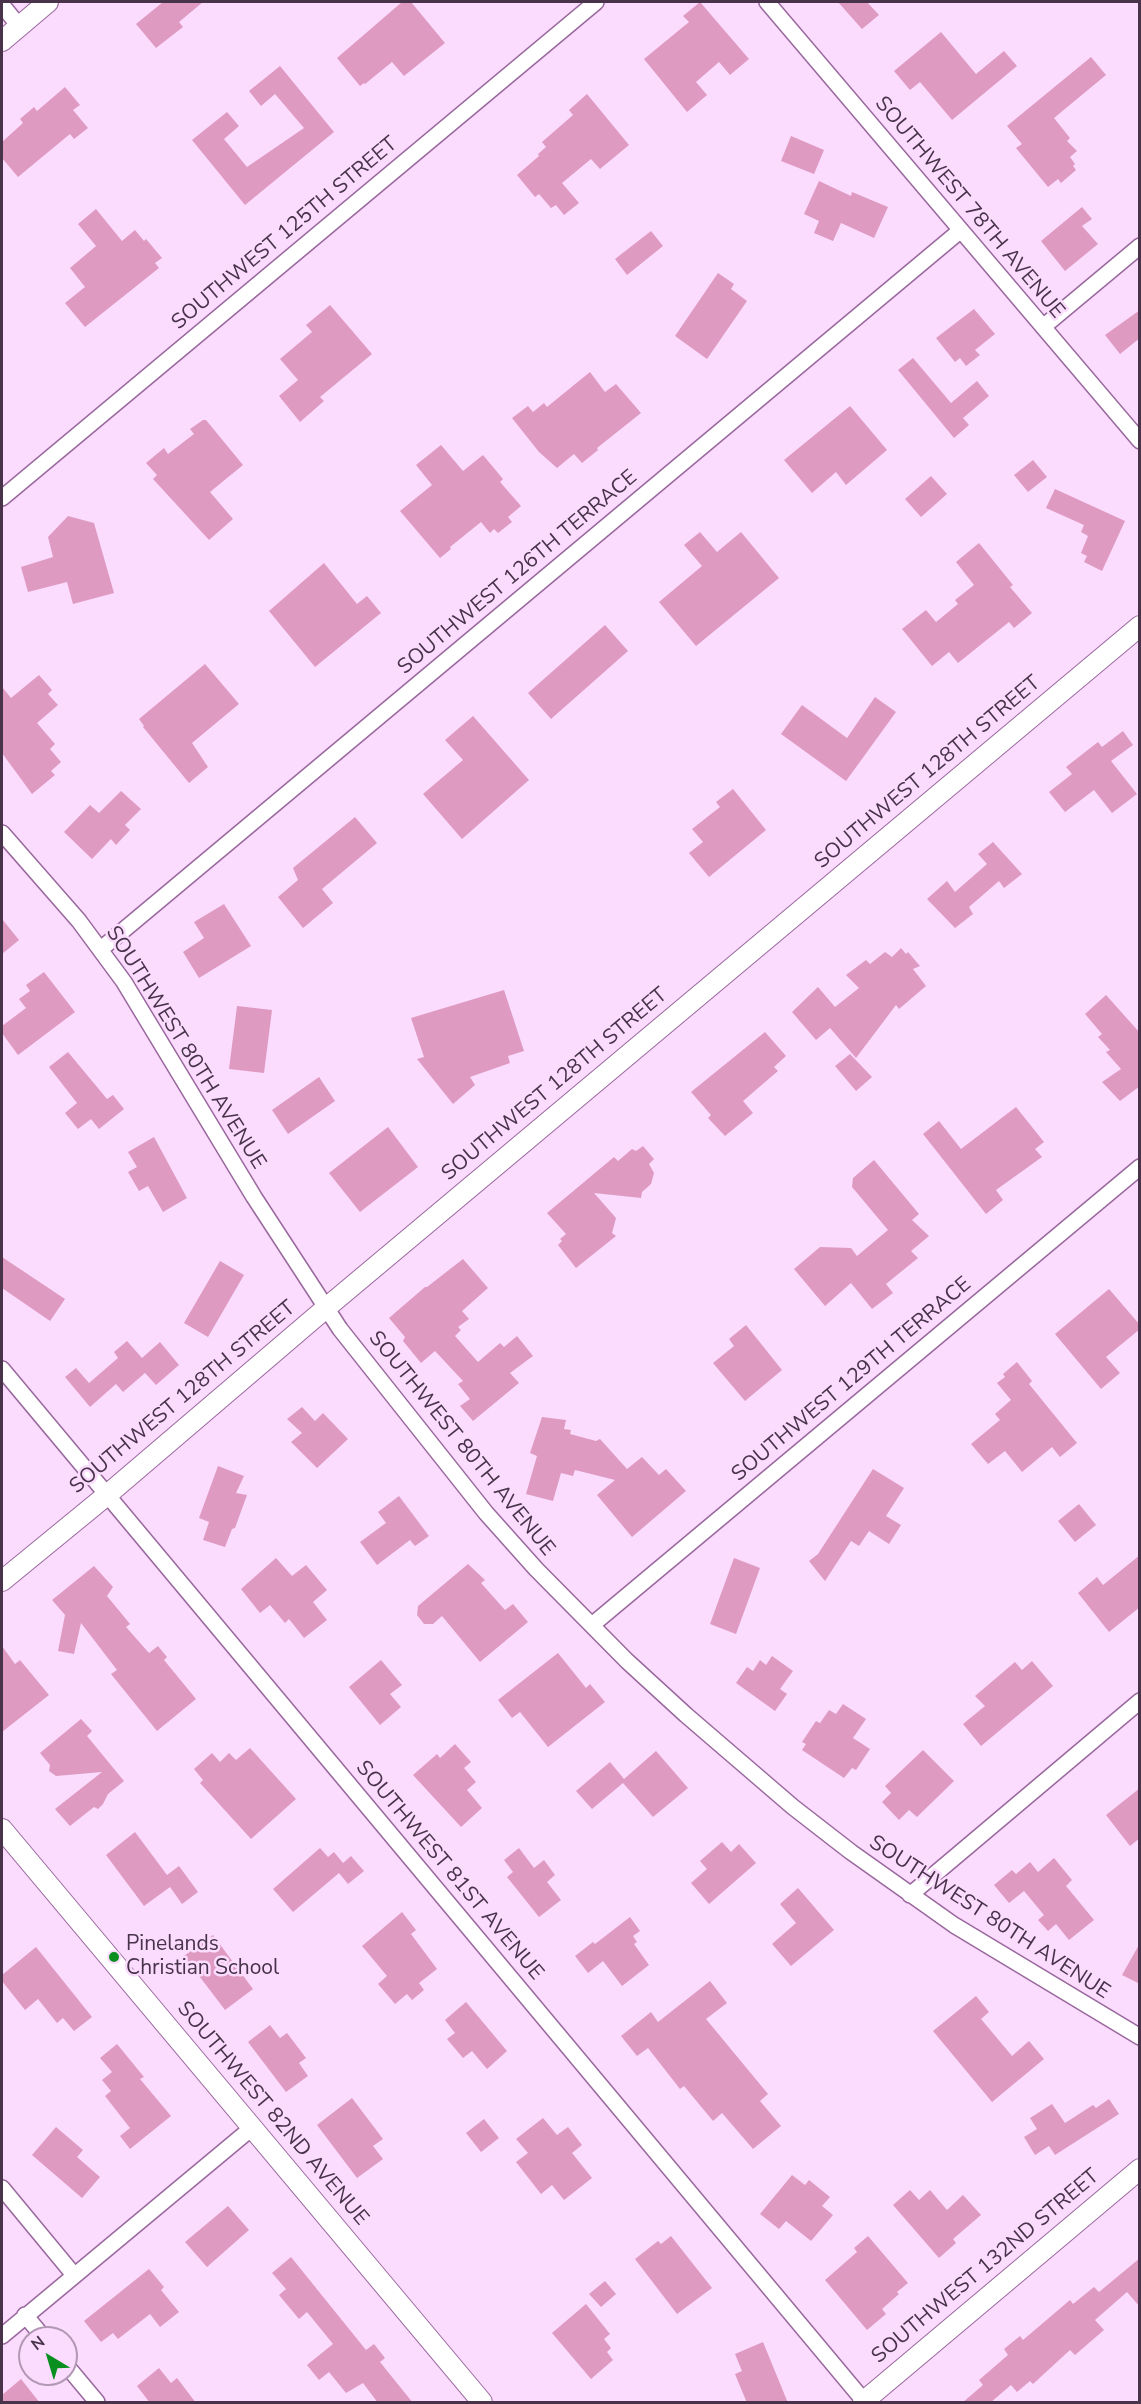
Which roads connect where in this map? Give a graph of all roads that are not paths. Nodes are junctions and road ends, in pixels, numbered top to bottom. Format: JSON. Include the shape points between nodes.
{"nodes":[{"id":1,"x":48,"y":2,"type":"edge"},
{"id":2,"x":596,"y":2,"type":"edge"},
{"id":3,"x":767,"y":2,"type":"edge"},
{"id":4,"x":2,"y":5,"type":"edge"},
{"id":5,"x":19,"y":26,"type":"junction"},
{"id":6,"x":2,"y":41,"type":"edge"},
{"id":7,"x":961,"y":230,"type":"junction"},
{"id":8,"x":1140,"y":246,"type":"edge"},
{"id":9,"x":1043,"y":327,"type":"junction"},
{"id":10,"x":1140,"y":441,"type":"edge"},
{"id":11,"x":2,"y":498,"type":"edge"},
{"id":12,"x":1140,"y":626,"type":"edge"},
{"id":13,"x":2,"y":833,"type":"edge"},
{"id":14,"x":101,"y":949,"type":"junction"},
{"id":15,"x":1140,"y":1167,"type":"edge"},
{"id":16,"x":326,"y":1308,"type":"junction"},
{"id":17,"x":2,"y":1369,"type":"edge"},
{"id":18,"x":107,"y":1496,"type":"junction"},
{"id":19,"x":2,"y":1581,"type":"edge"},
{"id":20,"x":592,"y":1625,"type":"junction"},
{"id":21,"x":1140,"y":1701,"type":"edge"},
{"id":22,"x":2,"y":1829,"type":"edge"},
{"id":23,"x":910,"y":1895,"type":"junction"},
{"id":24,"x":1140,"y":2037,"type":"edge"},
{"id":25,"x":253,"y":2127,"type":"junction"},
{"id":26,"x":1140,"y":2169,"type":"edge"},
{"id":27,"x":2,"y":2188,"type":"edge"},
{"id":28,"x":74,"y":2274,"type":"junction"},
{"id":29,"x":26,"y":2315,"type":"junction"},
{"id":30,"x":35,"y":2326,"type":"edge"},
{"id":31,"x":2,"y":2336,"type":"edge"},
{"id":32,"x":78,"y":2380,"type":"edge"},
{"id":33,"x":864,"y":2402,"type":"edge"},
{"id":34,"x":97,"y":2403,"type":"edge"},
{"id":35,"x":482,"y":2403,"type":"edge"}],
"edges":[{"from":1,"to":5,"type":"street"},
{"from":2,"to":11,"type":"street","name":"SOUTHWEST 125TH STREET"},
{"from":3,"to":7,"type":"street","name":"SOUTHWEST 78TH AVENUE"},
{"from":4,"to":5,"type":"street"},
{"from":5,"to":6,"type":"street"},
{"from":7,"to":9,"type":"street","name":"SOUTHWEST 78TH AVENUE"},
{"from":7,"to":14,"type":"street","name":"SOUTHWEST 126TH TERRACE"},
{"from":8,"to":9,"type":"street"},
{"from":9,"to":10,"type":"street","name":"SOUTHWEST 78TH AVENUE"},
{"from":12,"to":16,"type":"street","name":"SOUTHWEST 128TH STREET"},
{"from":13,"to":14,"type":"street","name":"SOUTHWEST 80TH AVENUE"},
{"from":14,"to":16,"type":"street","name":"SOUTHWEST 80TH AVENUE"},
{"from":15,"to":20,"type":"street","name":"SOUTHWEST 129TH TERRACE"},
{"from":16,"to":18,"type":"street","name":"SOUTHWEST 128TH STREET"},
{"from":16,"to":20,"type":"street","name":"SOUTHWEST 80TH AVENUE","via":[[492,1520]]},
{"from":17,"to":18,"type":"street","name":"SOUTHWEST 81ST AVENUE"},
{"from":18,"to":19,"type":"street","name":"SOUTHWEST 128TH STREET"},
{"from":18,"to":33,"type":"street","name":"SOUTHWEST 81ST AVENUE"},
{"from":20,"to":23,"type":"street","name":"SOUTHWEST 80TH AVENUE","via":[[679,1708],[784,1799]]},
{"from":21,"to":23,"type":"street"},
{"from":22,"to":25,"type":"street","name":"SOUTHWEST 82ND AVENUE"},
{"from":23,"to":24,"type":"street","name":"SOUTHWEST 80TH AVENUE"},
{"from":25,"to":28,"type":"street"},
{"from":25,"to":35,"type":"street","name":"SOUTHWEST 82ND AVENUE"},
{"from":26,"to":33,"type":"street","name":"SOUTHWEST 132ND STREET"},
{"from":27,"to":28,"type":"street"},
{"from":28,"to":29,"type":"street"},
{"from":29,"to":30,"type":"street"},
{"from":29,"to":31,"type":"street"},
{"from":32,"to":34,"type":"street"}]}
